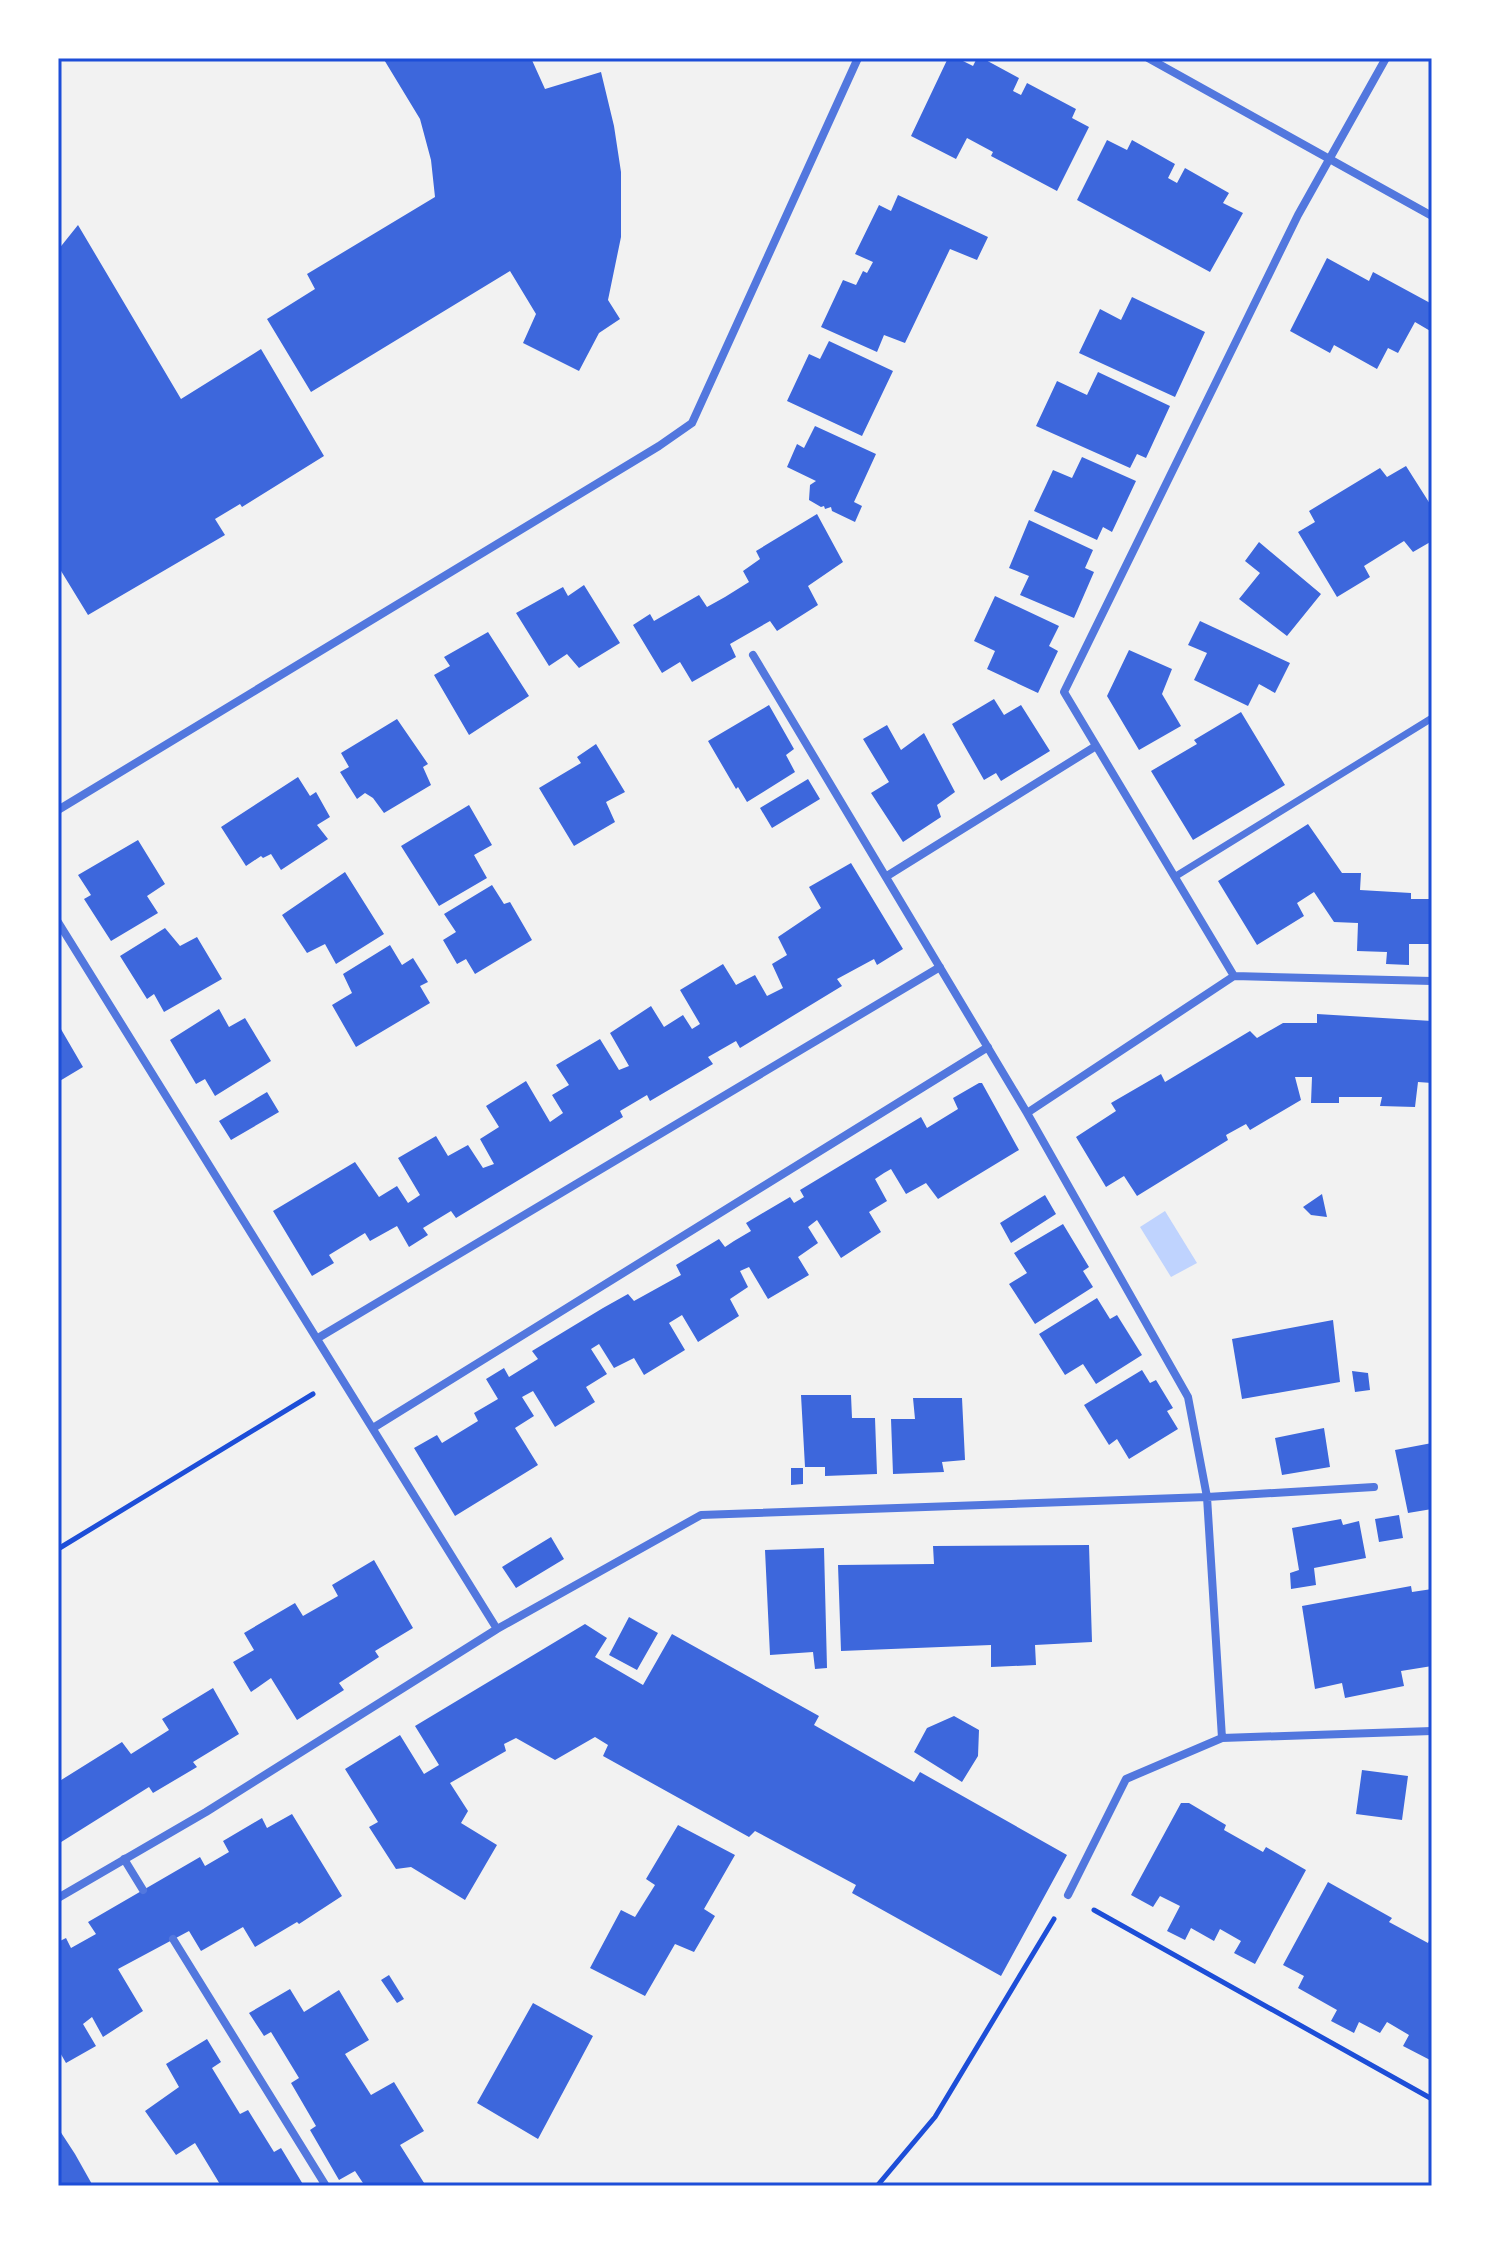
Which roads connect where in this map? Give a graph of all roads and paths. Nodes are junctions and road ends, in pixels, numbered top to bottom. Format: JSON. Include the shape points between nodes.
{"nodes":[{"id":1,"x":858,"y":58,"type":"edge"},
{"id":2,"x":1148,"y":58,"type":"edge"},
{"id":3,"x":1386,"y":58,"type":"edge"},
{"id":4,"x":1331,"y":159,"type":"junction"},
{"id":5,"x":1432,"y":216,"type":"edge"},
{"id":6,"x":753,"y":655,"type":"dead end"},
{"id":7,"x":1432,"y":718,"type":"edge"},
{"id":8,"x":1096,"y":746,"type":"junction"},
{"id":9,"x":58,"y":810,"type":"edge"},
{"id":10,"x":887,"y":876,"type":"junction"},
{"id":11,"x":1176,"y":876,"type":"junction"},
{"id":12,"x":58,"y":922,"type":"edge"},
{"id":13,"x":940,"y":967,"type":"junction"},
{"id":14,"x":1234,"y":976,"type":"junction"},
{"id":15,"x":1432,"y":981,"type":"edge"},
{"id":16,"x":988,"y":1047,"type":"junction"},
{"id":17,"x":1027,"y":1113,"type":"junction"},
{"id":18,"x":318,"y":1338,"type":"junction"},
{"id":19,"x":341,"y":1377,"type":"junction"},
{"id":20,"x":373,"y":1428,"type":"junction"},
{"id":21,"x":1374,"y":1487,"type":"dead end"},
{"id":22,"x":1207,"y":1497,"type":"junction"},
{"id":23,"x":58,"y":1549,"type":"edge"},
{"id":24,"x":497,"y":1629,"type":"junction"},
{"id":25,"x":1432,"y":1731,"type":"edge"},
{"id":26,"x":1222,"y":1738,"type":"junction"},
{"id":27,"x":124,"y":1859,"type":"junction"},
{"id":28,"x":143,"y":1890,"type":"dead end"},
{"id":29,"x":1068,"y":1895,"type":"junction"},
{"id":30,"x":58,"y":1898,"type":"edge"},
{"id":31,"x":173,"y":1939,"type":"dead end"},
{"id":32,"x":1432,"y":2099,"type":"edge"},
{"id":33,"x":326,"y":2186,"type":"edge"},
{"id":34,"x":877,"y":2186,"type":"edge"}],
"edges":[{"from":1,"to":9,"type":"street","via":[[692,423]]},
{"from":2,"to":4,"type":"street"},
{"from":3,"to":4,"type":"street"},
{"from":4,"to":5,"type":"street"},
{"from":4,"to":8,"type":"street","via":[[1291,229],[1064,692]]},
{"from":6,"to":10,"type":"street"},
{"from":7,"to":11,"type":"street"},
{"from":8,"to":10,"type":"street"},
{"from":8,"to":11,"type":"street"},
{"from":10,"to":13,"type":"street"},
{"from":11,"to":14,"type":"street"},
{"from":12,"to":18,"type":"street"},
{"from":13,"to":16,"type":"street"},
{"from":13,"to":18,"type":"street"},
{"from":14,"to":15,"type":"street"},
{"from":14,"to":17,"type":"street"},
{"from":16,"to":17,"type":"street"},
{"from":16,"to":20,"type":"street"},
{"from":17,"to":22,"type":"street","via":[[1188,1397]]},
{"from":18,"to":19,"type":"street"},
{"from":19,"to":20,"type":"street"},
{"from":19,"to":23,"type":"path"},
{"from":20,"to":24,"type":"street"},
{"from":21,"to":22,"type":"street"},
{"from":22,"to":24,"type":"street","via":[[701,1515]]},
{"from":22,"to":26,"type":"street"},
{"from":24,"to":27,"type":"street"},
{"from":25,"to":26,"type":"street"},
{"from":26,"to":29,"type":"street","via":[[1126,1779]]},
{"from":27,"to":28,"type":"street"},
{"from":27,"to":30,"type":"street"},
{"from":29,"to":32,"type":"path"},
{"from":29,"to":34,"type":"path","via":[[935,2117]]},
{"from":31,"to":33,"type":"street"}]}
